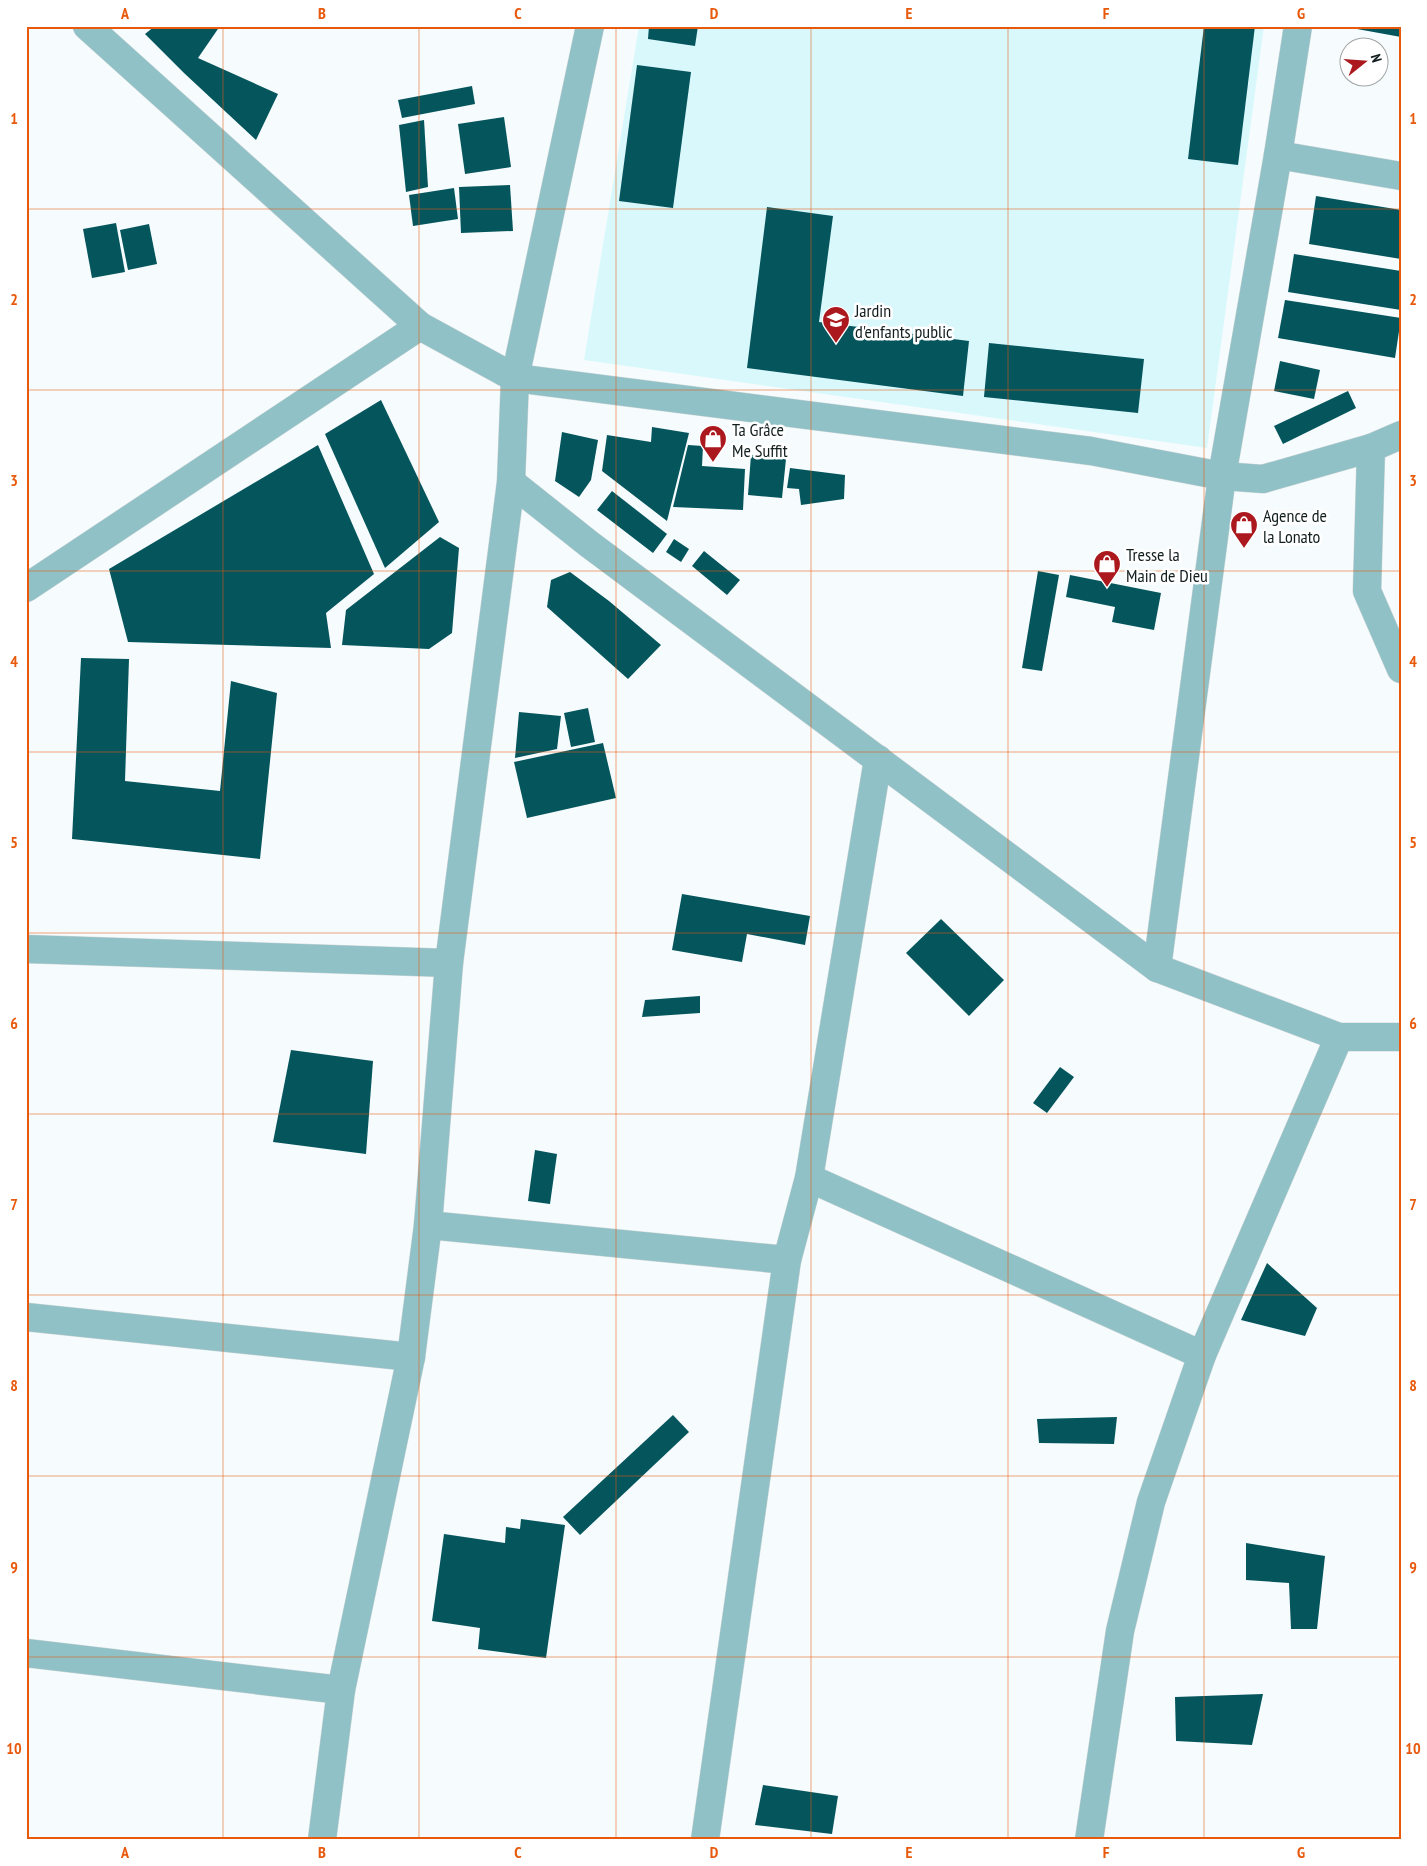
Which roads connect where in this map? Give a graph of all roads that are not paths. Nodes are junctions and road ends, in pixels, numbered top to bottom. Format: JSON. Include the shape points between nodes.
{"nodes":[{"id":1,"x":87,"y":26,"type":"edge"},
{"id":2,"x":590,"y":26,"type":"edge"},
{"id":3,"x":1298,"y":26,"type":"edge"},
{"id":4,"x":1278,"y":156,"type":"junction"},
{"id":5,"x":1401,"y":176,"type":"edge"},
{"id":6,"x":420,"y":326,"type":"junction"},
{"id":7,"x":516,"y":378,"type":"junction"},
{"id":8,"x":1401,"y":435,"type":"edge"},
{"id":9,"x":1371,"y":448,"type":"junction"},
{"id":10,"x":1222,"y":476,"type":"junction"},
{"id":11,"x":511,"y":482,"type":"junction"},
{"id":12,"x":26,"y":588,"type":"edge"},
{"id":13,"x":1401,"y":669,"type":"edge"},
{"id":14,"x":878,"y":759,"type":"junction"},
{"id":15,"x":26,"y":949,"type":"edge"},
{"id":16,"x":449,"y":963,"type":"junction"},
{"id":17,"x":1157,"y":968,"type":"junction"},
{"id":18,"x":1339,"y":1037,"type":"junction"},
{"id":19,"x":1401,"y":1037,"type":"edge"},
{"id":20,"x":810,"y":1178,"type":"junction"},
{"id":21,"x":428,"y":1225,"type":"junction"},
{"id":22,"x":787,"y":1260,"type":"junction"},
{"id":23,"x":26,"y":1317,"type":"edge"},
{"id":24,"x":1202,"y":1355,"type":"junction"},
{"id":25,"x":411,"y":1356,"type":"junction"},
{"id":26,"x":26,"y":1653,"type":"edge"},
{"id":27,"x":341,"y":1690,"type":"junction"},
{"id":28,"x":322,"y":1840,"type":"edge"},
{"id":29,"x":704,"y":1840,"type":"edge"},
{"id":30,"x":1089,"y":1840,"type":"edge"}],
"edges":[{"from":1,"to":6,"type":"street"},
{"from":2,"to":7,"type":"street"},
{"from":3,"to":4,"type":"street"},
{"from":4,"to":5,"type":"street"},
{"from":4,"to":10,"type":"street"},
{"from":6,"to":7,"type":"street"},
{"from":6,"to":12,"type":"street"},
{"from":7,"to":10,"type":"street","via":[[1091,451]]},
{"from":7,"to":11,"type":"street"},
{"from":8,"to":9,"type":"street"},
{"from":9,"to":10,"type":"street","via":[[1263,479]]},
{"from":9,"to":13,"type":"street","via":[[1367,590]]},
{"from":10,"to":17,"type":"street"},
{"from":11,"to":14,"type":"street"},
{"from":11,"to":16,"type":"street"},
{"from":14,"to":17,"type":"street"},
{"from":14,"to":20,"type":"street"},
{"from":15,"to":16,"type":"street"},
{"from":16,"to":21,"type":"street"},
{"from":17,"to":18,"type":"street"},
{"from":18,"to":19,"type":"street"},
{"from":18,"to":24,"type":"street"},
{"from":20,"to":22,"type":"street"},
{"from":20,"to":24,"type":"street"},
{"from":21,"to":22,"type":"street"},
{"from":21,"to":25,"type":"street"},
{"from":22,"to":29,"type":"street"},
{"from":23,"to":25,"type":"street"},
{"from":24,"to":30,"type":"street","via":[[1151,1502],[1120,1631]]},
{"from":25,"to":27,"type":"street"},
{"from":26,"to":27,"type":"street"},
{"from":27,"to":28,"type":"street"}]}
